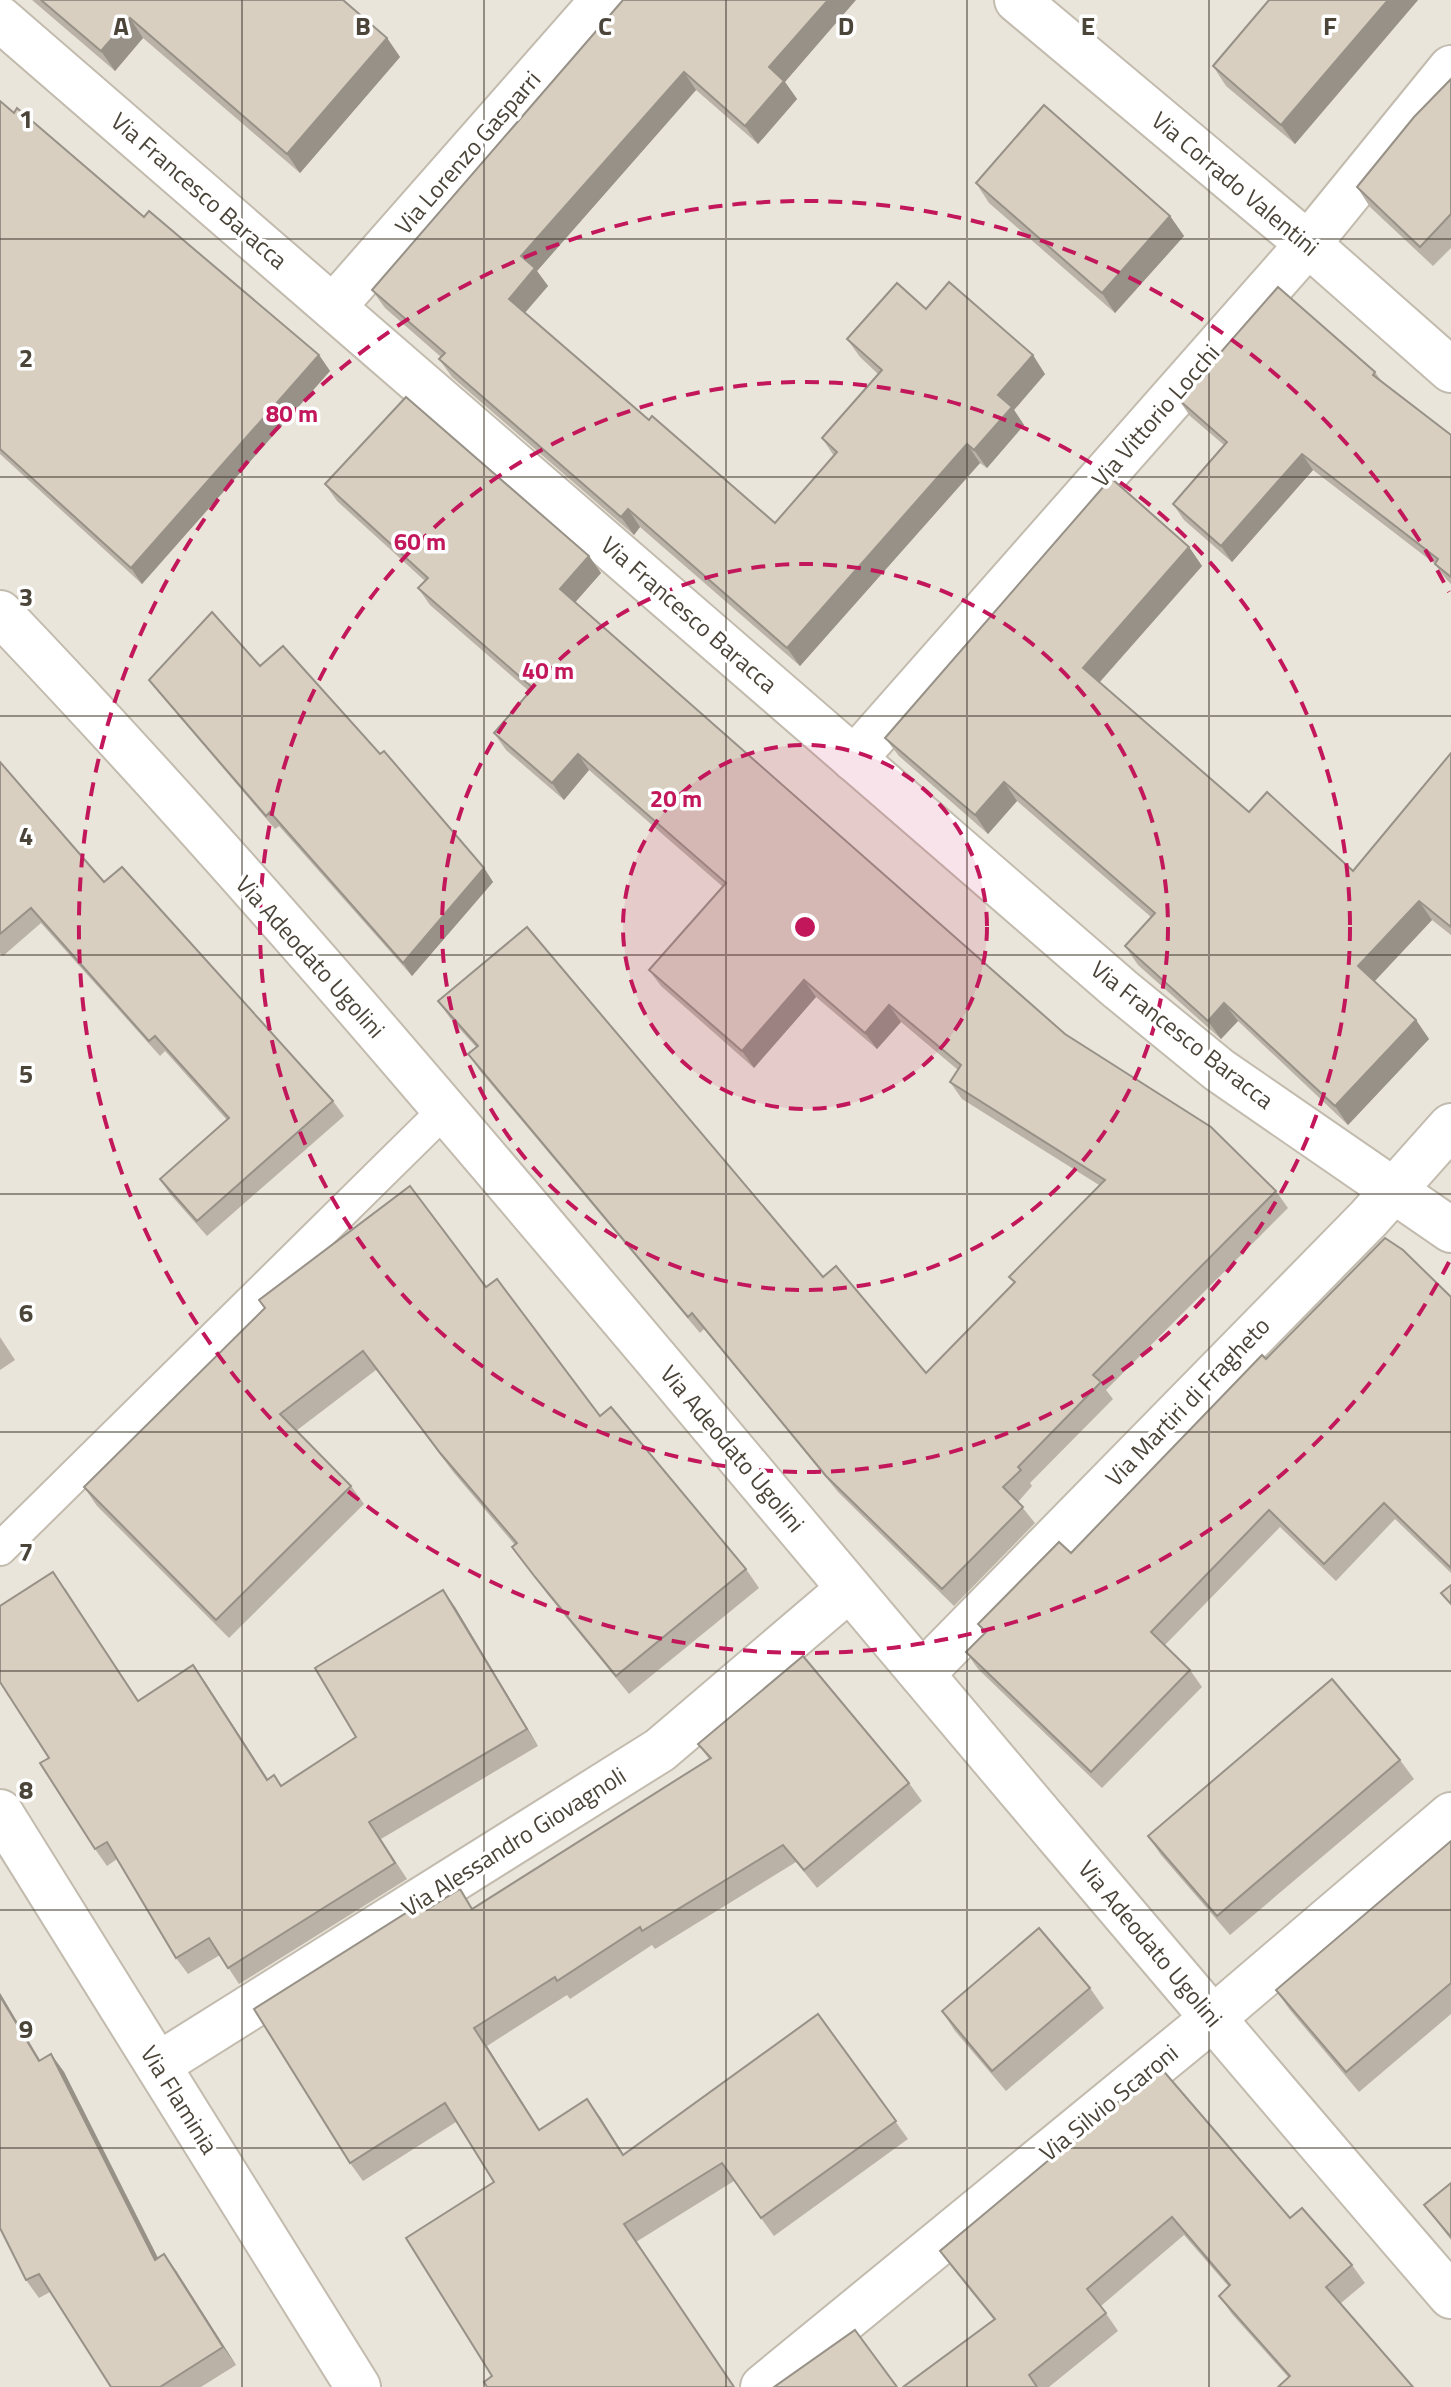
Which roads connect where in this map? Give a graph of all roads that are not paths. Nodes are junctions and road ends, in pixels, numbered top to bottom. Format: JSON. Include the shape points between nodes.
{"nodes":[{"id":1,"x":603,"y":0,"type":"edge"},
{"id":2,"x":1017,"y":0,"type":"edge"},
{"id":3,"x":0,"y":19,"type":"edge"},
{"id":4,"x":1451,"y":68,"type":"edge"},
{"id":5,"x":1308,"y":244,"type":"junction"},
{"id":6,"x":334,"y":306,"type":"junction"},
{"id":7,"x":1451,"y":370,"type":"edge"},
{"id":8,"x":0,"y":613,"type":"edge"},
{"id":9,"x":854,"y":759,"type":"junction"},
{"id":10,"x":446,"y":1109,"type":"junction"},
{"id":11,"x":1451,"y":1126,"type":"edge"},
{"id":12,"x":1394,"y":1191,"type":"junction"},
{"id":13,"x":1451,"y":1230,"type":"edge"},
{"id":14,"x":0,"y":1549,"type":"edge"},
{"id":15,"x":849,"y":1589,"type":"junction"},
{"id":16,"x":922,"y":1674,"type":"junction"},
{"id":17,"x":1451,"y":1815,"type":"edge"},
{"id":18,"x":5,"y":1830,"type":"edge"},
{"id":19,"x":1212,"y":2019,"type":"junction"},
{"id":20,"x":158,"y":2065,"type":"junction"},
{"id":21,"x":1451,"y":2296,"type":"edge"},
{"id":22,"x":344,"y":2381,"type":"edge"},
{"id":23,"x":763,"y":2387,"type":"edge"}],
"edges":[{"from":1,"to":6,"type":"street","name":"Via Lorenzo Gasparri"},
{"from":2,"to":5,"type":"street","name":"Via Corrado Valentini"},
{"from":3,"to":6,"type":"street","name":"Via Francesco Baracca"},
{"from":4,"to":5,"type":"street","name":"Via Vittorio Locchi"},
{"from":5,"to":7,"type":"street","name":"Via Corrado Valentini"},
{"from":5,"to":9,"type":"street","name":"Via Vittorio Locchi"},
{"from":6,"to":9,"type":"street","name":"Via Francesco Baracca"},
{"from":8,"to":10,"type":"street","name":"Via Adeodato Ugolini"},
{"from":9,"to":12,"type":"street","name":"Via Francesco Baracca","via":[[1219,1070]]},
{"from":10,"to":14,"type":"lane"},
{"from":10,"to":15,"type":"street","name":"Via Adeodato Ugolini"},
{"from":11,"to":12,"type":"street","name":"Via Martiri di Fragheto"},
{"from":12,"to":13,"type":"street","name":"Via Francesco Baracca"},
{"from":12,"to":16,"type":"street","name":"Via Martiri di Fragheto"},
{"from":15,"to":16,"type":"street","name":"Via Adeodato Ugolini"},
{"from":15,"to":20,"type":"street","name":"Via Alessandro Giovagnoli","via":[[660,1750]]},
{"from":16,"to":19,"type":"street","name":"Via Adeodato Ugolini"},
{"from":17,"to":19,"type":"street","name":"Via Silvio Scaroni"},
{"from":18,"to":20,"type":"street","name":"Via Flaminia"},
{"from":19,"to":21,"type":"street","name":"Via Adeodato Ugolini"},
{"from":19,"to":23,"type":"street","name":"Via Silvio Scaroni"},
{"from":20,"to":22,"type":"street","name":"Via Flaminia"}]}
